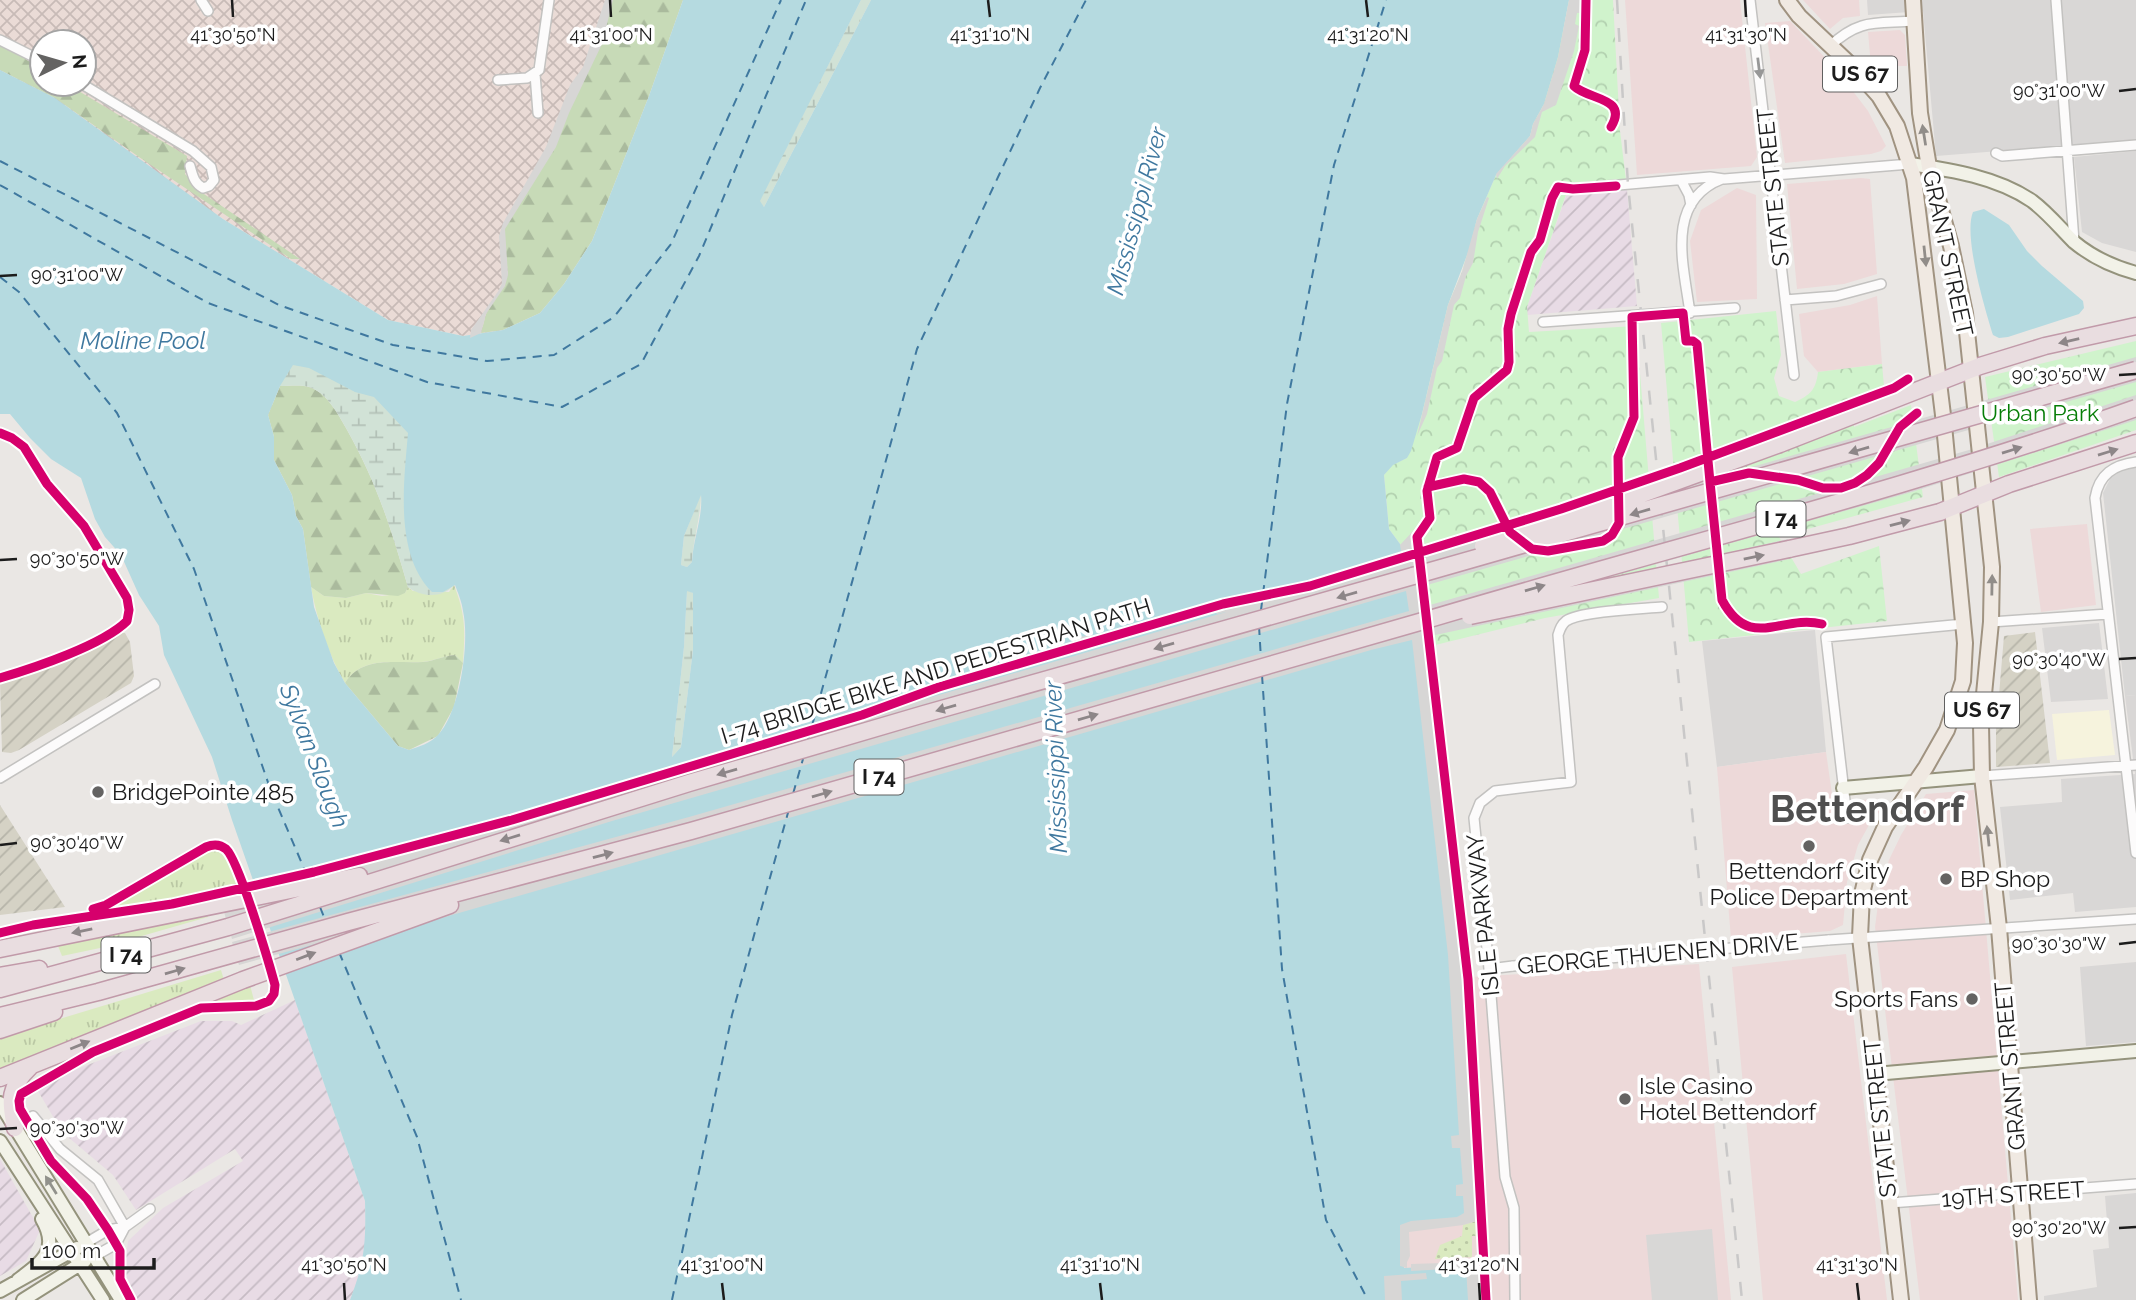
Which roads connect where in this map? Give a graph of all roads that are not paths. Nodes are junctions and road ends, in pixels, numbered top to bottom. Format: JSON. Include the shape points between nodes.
{"nodes":[{"id":1,"x":201,"y":0,"type":"edge"},
{"id":2,"x":550,"y":0,"type":"edge"},
{"id":3,"x":1750,"y":0,"type":"edge"},
{"id":4,"x":1787,"y":0,"type":"edge"},
{"id":5,"x":1913,"y":0,"type":"edge"},
{"id":6,"x":2056,"y":0,"type":"edge"},
{"id":7,"x":208,"y":12,"type":"dead end"},
{"id":8,"x":1914,"y":21,"type":"junction"},
{"id":9,"x":0,"y":40,"type":"edge"},
{"id":10,"x":1830,"y":47,"type":"junction"},
{"id":11,"x":28,"y":54,"type":"edge"},
{"id":12,"x":535,"y":74,"type":"junction"},
{"id":13,"x":498,"y":80,"type":"dead end"},
{"id":14,"x":98,"y":94,"type":"edge"},
{"id":15,"x":538,"y":113,"type":"dead end"},
{"id":16,"x":2136,"y":145,"type":"edge"},
{"id":17,"x":2067,"y":150,"type":"junction"},
{"id":18,"x":1996,"y":153,"type":"dead end"},
{"id":19,"x":1910,"y":164,"type":"junction"},
{"id":20,"x":190,"y":166,"type":"dead end"},
{"id":21,"x":1929,"y":167,"type":"junction"},
{"id":22,"x":1772,"y":175,"type":"junction"},
{"id":23,"x":1724,"y":178,"type":"junction"},
{"id":24,"x":1681,"y":180,"type":"junction"},
{"id":25,"x":1558,"y":187,"type":"dead end"},
{"id":26,"x":1691,"y":205,"type":"junction"},
{"id":27,"x":2074,"y":242,"type":"junction"},
{"id":28,"x":2136,"y":273,"type":"edge"},
{"id":29,"x":1881,"y":284,"type":"dead end"},
{"id":30,"x":1786,"y":300,"type":"junction"},
{"id":31,"x":1735,"y":308,"type":"dead end"},
{"id":32,"x":1690,"y":313,"type":"junction"},
{"id":33,"x":1542,"y":322,"type":"dead end"},
{"id":34,"x":2136,"y":326,"type":"edge"},
{"id":35,"x":1971,"y":369,"type":"junction"},
{"id":36,"x":2136,"y":370,"type":"edge"},
{"id":37,"x":1794,"y":375,"type":"dead end"},
{"id":38,"x":1939,"y":382,"type":"junction"},
{"id":39,"x":2136,"y":408,"type":"edge"},
{"id":40,"x":2136,"y":443,"type":"edge"},
{"id":41,"x":2136,"y":462,"type":"edge"},
{"id":42,"x":1984,"y":493,"type":"junction"},
{"id":43,"x":1951,"y":508,"type":"junction"},
{"id":44,"x":1413,"y":576,"type":"junction"},
{"id":45,"x":1662,"y":607,"type":"dead end"},
{"id":46,"x":2108,"y":614,"type":"junction"},
{"id":47,"x":1423,"y":621,"type":"junction"},
{"id":48,"x":1991,"y":622,"type":"junction"},
{"id":49,"x":1964,"y":624,"type":"junction"},
{"id":50,"x":155,"y":684,"type":"dead end"},
{"id":51,"x":2124,"y":765,"type":"junction"},
{"id":52,"x":2136,"y":765,"type":"edge"},
{"id":53,"x":1982,"y":776,"type":"junction"},
{"id":54,"x":0,"y":778,"type":"edge"},
{"id":55,"x":1916,"y":782,"type":"junction"},
{"id":56,"x":1843,"y":788,"type":"junction"},
{"id":57,"x":1847,"y":818,"type":"dead end"},
{"id":58,"x":2136,"y":853,"type":"edge"},
{"id":59,"x":427,"y":864,"type":"junction"},
{"id":60,"x":513,"y":879,"type":"junction"},
{"id":61,"x":2136,"y":919,"type":"edge"},
{"id":62,"x":1998,"y":928,"type":"junction"},
{"id":63,"x":1860,"y":937,"type":"junction"},
{"id":64,"x":0,"y":949,"type":"edge"},
{"id":65,"x":1489,"y":969,"type":"junction"},
{"id":66,"x":0,"y":976,"type":"edge"},
{"id":67,"x":22,"y":977,"type":"junction"},
{"id":68,"x":0,"y":989,"type":"edge"},
{"id":69,"x":40,"y":1011,"type":"junction"},
{"id":70,"x":0,"y":1016,"type":"edge"},
{"id":71,"x":0,"y":1030,"type":"edge"},
{"id":72,"x":2136,"y":1051,"type":"edge"},
{"id":73,"x":2009,"y":1062,"type":"junction"},
{"id":74,"x":31,"y":1066,"type":"junction"},
{"id":75,"x":1875,"y":1074,"type":"junction"},
{"id":76,"x":0,"y":1077,"type":"edge"},
{"id":77,"x":0,"y":1103,"type":"edge"},
{"id":78,"x":33,"y":1116,"type":"dead end"},
{"id":79,"x":15,"y":1128,"type":"junction"},
{"id":80,"x":4,"y":1147,"type":"edge"},
{"id":81,"x":2136,"y":1184,"type":"edge"},
{"id":82,"x":2020,"y":1194,"type":"junction"},
{"id":83,"x":1890,"y":1203,"type":"junction"},
{"id":84,"x":150,"y":1209,"type":"dead end"},
{"id":85,"x":125,"y":1227,"type":"junction"},
{"id":86,"x":86,"y":1243,"type":"junction"},
{"id":87,"x":71,"y":1252,"type":"junction"},
{"id":88,"x":95,"y":1256,"type":"junction"},
{"id":89,"x":80,"y":1264,"type":"junction"},
{"id":90,"x":18,"y":1280,"type":"junction"},
{"id":91,"x":0,"y":1291,"type":"edge"},
{"id":92,"x":23,"y":1300,"type":"edge"},
{"id":93,"x":103,"y":1300,"type":"edge"},
{"id":94,"x":121,"y":1300,"type":"edge"},
{"id":95,"x":1515,"y":1300,"type":"edge"},
{"id":96,"x":1901,"y":1300,"type":"edge"},
{"id":97,"x":2029,"y":1300,"type":"edge"}],
"edges":[{"from":1,"to":7,"type":"street"},
{"from":2,"to":12,"type":"street"},
{"from":3,"to":22,"type":"street","name":"STATE STREET","one_way":true},
{"from":4,"to":10,"type":"main road","number":"US 67"},
{"from":5,"to":8,"type":"main road","name":"GRANT STREET","number":"US 67"},
{"from":6,"to":17,"type":"street"},
{"from":8,"to":10,"type":"street","via":[[1853,27]]},
{"from":21,"to":8,"type":"main road","name":"GRANT STREET","number":"US 67","one_way":true},
{"from":9,"to":11,"type":"street"},
{"from":10,"to":19,"type":"main road","number":"US 67","via":[[1879,96],[1897,126]]},
{"from":12,"to":13,"type":"street"},
{"from":12,"to":15,"type":"street"},
{"from":14,"to":20,"type":"street","via":[[192,151],[211,167],[214,180],[203,188]]},
{"from":16,"to":17,"type":"street"},
{"from":17,"to":18,"type":"street"},
{"from":17,"to":27,"type":"street"},
{"from":19,"to":21,"type":"main road"},
{"from":19,"to":22,"type":"street"},
{"from":19,"to":38,"type":"main road","name":"GRANT STREET","number":"US 67","one_way":true,"via":[[1918,197]]},
{"from":21,"to":27,"type":"main road","via":[[2014,190],[2048,214]]},
{"from":21,"to":35,"type":"main road","name":"GRANT STREET","number":"US 67","via":[[1965,313]]},
{"from":22,"to":23,"type":"street"},
{"from":22,"to":30,"type":"street","name":"STATE STREET"},
{"from":23,"to":24,"type":"street"},
{"from":23,"to":26,"type":"street","via":[[1706,188]]},
{"from":24,"to":25,"type":"street"},
{"from":24,"to":26,"type":"street"},
{"from":26,"to":32,"type":"street","via":[[1681,243]]},
{"from":27,"to":28,"type":"main road","via":[[2109,264]]},
{"from":29,"to":30,"type":"street","via":[[1836,296]]},
{"from":30,"to":37,"type":"street","name":"STATE STREET"},
{"from":31,"to":32,"type":"street"},
{"from":32,"to":33,"type":"street"},
{"from":34,"to":35,"type":"highway","one_way":true,"via":[[2045,346]]},
{"from":35,"to":38,"type":"highway"},
{"from":35,"to":42,"type":"main road","name":"GRANT STREET","number":"US 67"},
{"from":36,"to":44,"type":"highway","number":"I 74","one_way":true,"bridge":true},
{"from":38,"to":43,"type":"main road","name":"GRANT STREET","number":"US 67"},
{"from":38,"to":44,"type":"highway","bridge":true,"via":[[1634,497],[1472,550]]},
{"from":47,"to":39,"type":"highway","number":"I 74","one_way":true,"bridge":true,"via":[[2015,449]]},
{"from":42,"to":40,"type":"highway","one_way":true},
{"from":41,"to":46,"type":"street","via":[[2115,466],[2098,485],[2095,498]]},
{"from":42,"to":43,"type":"highway"},
{"from":48,"to":42,"type":"main road","name":"GRANT STREET","number":"US 67","one_way":true,"via":[[1992,567]]},
{"from":47,"to":43,"type":"highway","one_way":true,"bridge":true,"via":[[1507,610],[1849,536]]},
{"from":43,"to":49,"type":"main road","name":"GRANT STREET","number":"US 67"},
{"from":44,"to":59,"type":"highway","number":"I 74","one_way":true,"via":[[911,718]]},
{"from":45,"to":65,"type":"street","name":"ISLE PARKWAY","via":[[1592,614],[1562,624],[1558,635],[1571,782],[1495,791],[1480,803],[1474,818]]},
{"from":46,"to":48,"type":"street"},
{"from":46,"to":51,"type":"street"},
{"from":60,"to":47,"type":"highway","number":"I 74","one_way":true},
{"from":48,"to":53,"type":"main road","name":"GRANT STREET","number":"US 67","via":[[1982,716]]},
{"from":49,"to":55,"type":"main road","number":"US 67","via":[[1966,655],[1959,696],[1947,730]]},
{"from":49,"to":56,"type":"street","via":[[1826,637]]},
{"from":50,"to":54,"type":"street"},
{"from":51,"to":52,"type":"street"},
{"from":51,"to":53,"type":"street"},
{"from":51,"to":58,"type":"street"},
{"from":53,"to":55,"type":"main road"},
{"from":62,"to":53,"type":"main road","name":"GRANT STREET","number":"US 67","one_way":true},
{"from":55,"to":56,"type":"main road"},
{"from":55,"to":63,"type":"main road","number":"US 67","via":[[1885,827],[1870,860]]},
{"from":56,"to":57,"type":"street"},
{"from":59,"to":64,"type":"highway","one_way":true},
{"from":59,"to":67,"type":"highway","number":"I 74","via":[[228,927],[89,965]]},
{"from":69,"to":60,"type":"highway","number":"I 74","one_way":true},
{"from":74,"to":60,"type":"highway","one_way":true},
{"from":61,"to":62,"type":"street","name":"GEORGE THUENEN DRIVE"},
{"from":62,"to":63,"type":"street","name":"GEORGE THUENEN DRIVE"},
{"from":62,"to":73,"type":"main road","name":"GRANT STREET","number":"US 67"},
{"from":63,"to":65,"type":"street","name":"GEORGE THUENEN DRIVE","bridge":true},
{"from":63,"to":75,"type":"main road","name":"STATE STREET","number":"US 67"},
{"from":65,"to":95,"type":"street","name":"ISLE PARKWAY","via":[[1504,1177],[1514,1208]]},
{"from":66,"to":67,"type":"highway"},
{"from":67,"to":68,"type":"highway","number":"I 74"},
{"from":69,"to":70,"type":"highway","number":"I 74"},
{"from":69,"to":71,"type":"highway"},
{"from":72,"to":73,"type":"main road"},
{"from":73,"to":75,"type":"main road"},
{"from":73,"to":82,"type":"main road","name":"GRANT STREET","number":"US 67"},
{"from":74,"to":76,"type":"highway"},
{"from":74,"to":79,"type":"highway","via":[[12,1092]]},
{"from":75,"to":83,"type":"main road","name":"STATE STREET","number":"US 67"},
{"from":77,"to":79,"type":"main road"},
{"from":78,"to":85,"type":"street","via":[[60,1149],[98,1180]]},
{"from":86,"to":79,"type":"main road","one_way":true},
{"from":80,"to":87,"type":"main road"},
{"from":80,"to":90,"type":"main road","via":[[50,1234],[46,1256]]},
{"from":81,"to":82,"type":"street","name":"19TH STREET"},
{"from":82,"to":83,"type":"street","name":"19TH STREET"},
{"from":82,"to":97,"type":"main road","name":"GRANT STREET","number":"US 67"},
{"from":83,"to":96,"type":"main road","name":"STATE STREET","number":"US 67"},
{"from":84,"to":85,"type":"street"},
{"from":85,"to":86,"type":"street","via":[[108,1230]]},
{"from":85,"to":88,"type":"street","via":[[116,1244]]},
{"from":86,"to":87,"type":"main road"},
{"from":86,"to":88,"type":"main road"},
{"from":87,"to":89,"type":"main road"},
{"from":87,"to":90,"type":"main road"},
{"from":88,"to":89,"type":"main road"},
{"from":88,"to":94,"type":"main road"},
{"from":89,"to":92,"type":"main road"},
{"from":89,"to":93,"type":"main road"},
{"from":90,"to":91,"type":"main road"}]}
